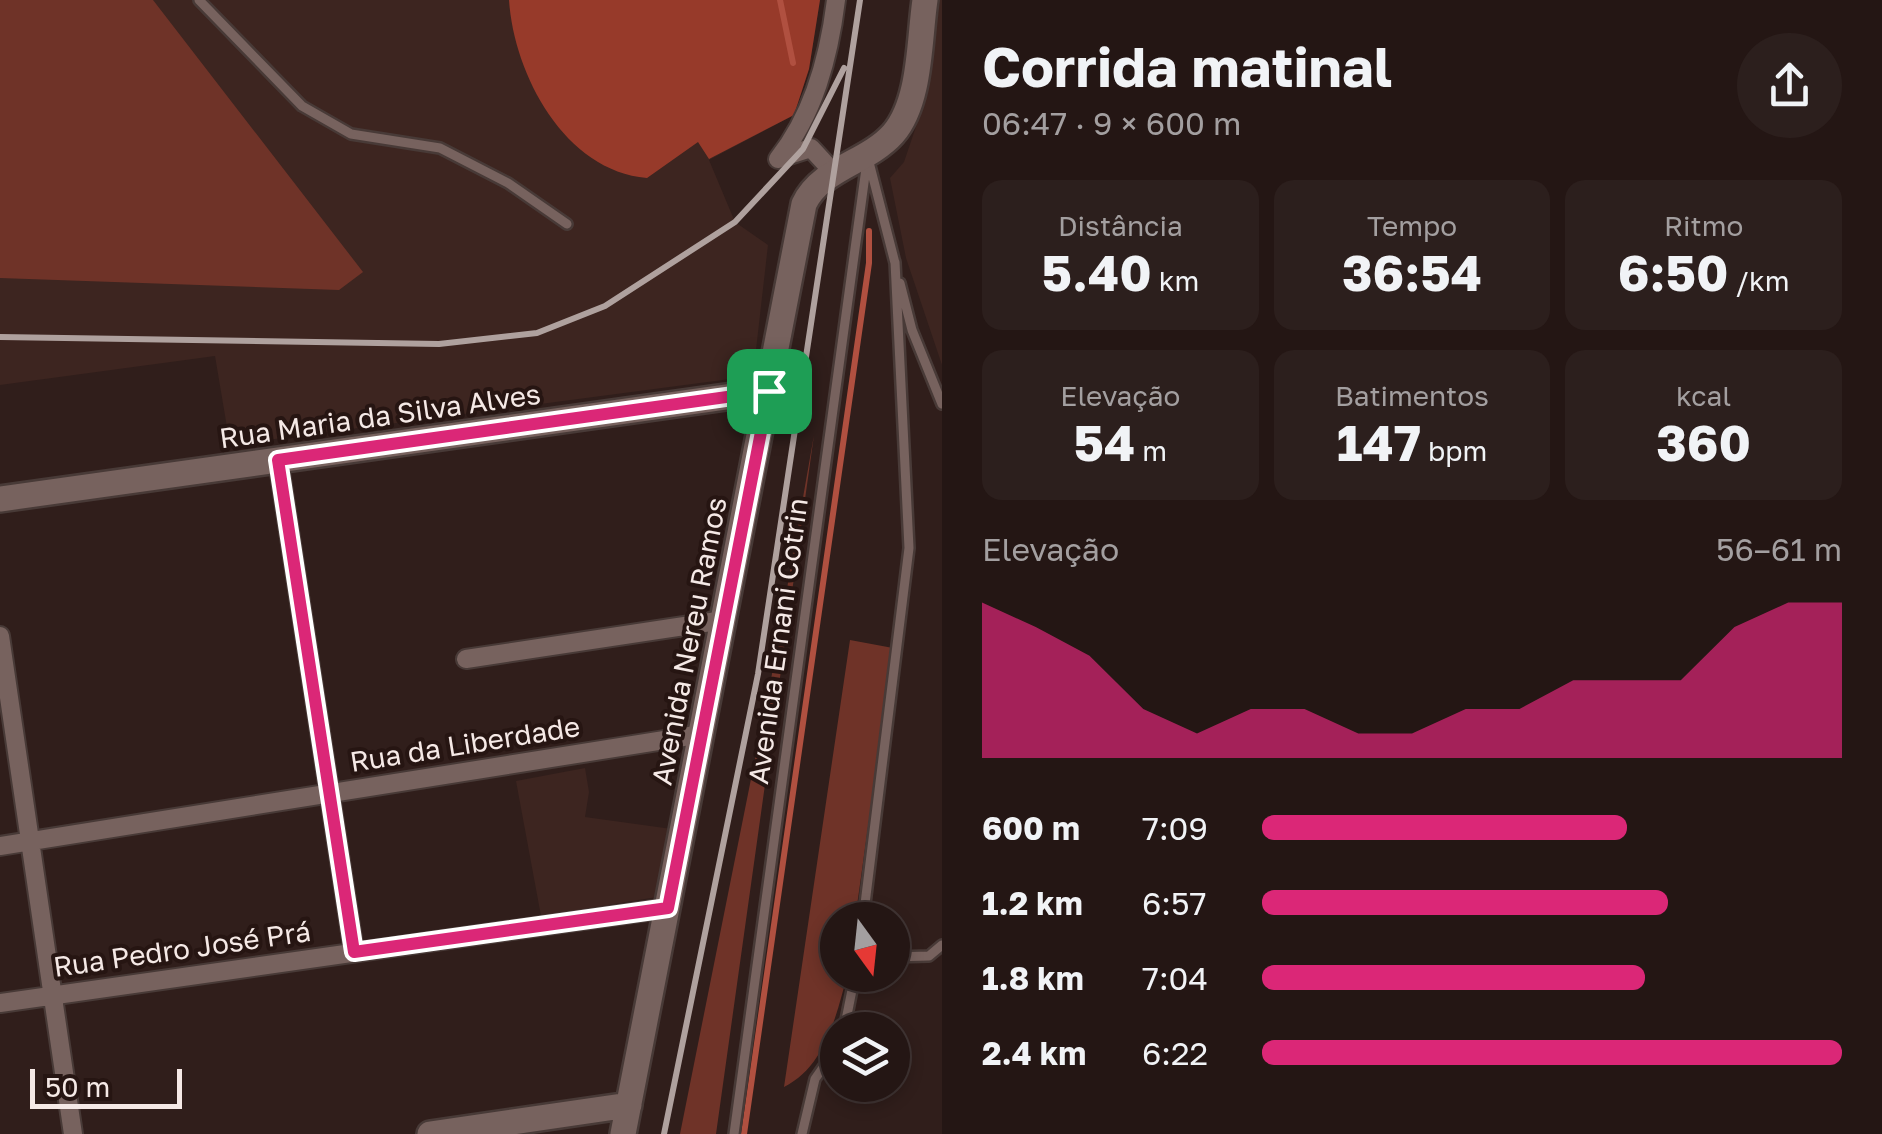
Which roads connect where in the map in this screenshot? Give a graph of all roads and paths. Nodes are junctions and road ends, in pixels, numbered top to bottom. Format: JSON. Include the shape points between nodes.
{"nodes":[{"id":1,"x":199,"y":0,"type":"edge"},
{"id":2,"x":836,"y":0,"type":"edge"},
{"id":3,"x":924,"y":0,"type":"edge"},
{"id":4,"x":868,"y":154,"type":"junction"},
{"id":5,"x":834,"y":173,"type":"junction"},
{"id":6,"x":566,"y":224,"type":"dead end"},
{"id":7,"x":895,"y":262,"type":"junction"},
{"id":8,"x":769,"y":391,"type":"junction"},
{"id":9,"x":942,"y":404,"type":"edge"},
{"id":10,"x":278,"y":460,"type":"junction"},
{"id":11,"x":0,"y":499,"type":"edge"},
{"id":12,"x":724,"y":620,"type":"junction"},
{"id":13,"x":0,"y":636,"type":"edge"},
{"id":14,"x":466,"y":659,"type":"dead end"},
{"id":15,"x":702,"y":734,"type":"junction"},
{"id":16,"x":329,"y":793,"type":"junction"},
{"id":17,"x":30,"y":841,"type":"junction"},
{"id":18,"x":0,"y":846,"type":"edge"},
{"id":19,"x":864,"y":902,"type":"edge"},
{"id":20,"x":668,"y":908,"type":"junction"},
{"id":21,"x":942,"y":945,"type":"edge"},
{"id":22,"x":354,"y":952,"type":"junction"},
{"id":23,"x":910,"y":957,"type":"edge"},
{"id":24,"x":52,"y":996,"type":"junction"},
{"id":25,"x":0,"y":1003,"type":"edge"},
{"id":26,"x":820,"y":1073,"type":"edge"},
{"id":27,"x":629,"y":1105,"type":"junction"},
{"id":28,"x":73,"y":1134,"type":"edge"},
{"id":29,"x":430,"y":1134,"type":"edge"},
{"id":30,"x":623,"y":1134,"type":"edge"},
{"id":31,"x":734,"y":1134,"type":"edge"},
{"id":32,"x":802,"y":1134,"type":"edge"}],
"edges":[{"from":1,"to":6,"type":"lane","via":[[302,106],[351,134],[440,148],[508,183]]},
{"from":2,"to":5,"type":"street","via":[[811,104],[778,159],[811,148]]},
{"from":3,"to":4,"type":"main road","via":[[906,114],[896,132]]},
{"from":4,"to":5,"type":"main road"},
{"from":4,"to":7,"type":"lane"},
{"from":4,"to":31,"type":"lane","name":"Avenida Ernani Cotrin"},
{"from":5,"to":8,"type":"main road","name":"Avenida Nereu Ramos","via":[[816,184],[804,204]]},
{"from":7,"to":9,"type":"lane","via":[[912,330]]},
{"from":7,"to":19,"type":"lane","via":[[908,548]]},
{"from":8,"to":10,"type":"main road","name":"Rua Maria da Silva Alves"},
{"from":8,"to":12,"type":"main road","name":"Avenida Nereu Ramos"},
{"from":10,"to":11,"type":"main road","name":"Rua Maria da Silva Alves"},
{"from":10,"to":16,"type":"street"},
{"from":12,"to":14,"type":"street"},
{"from":12,"to":15,"type":"main road","name":"Avenida Nereu Ramos"},
{"from":13,"to":17,"type":"street"},
{"from":15,"to":16,"type":"street","name":"Rua da Liberdade"},
{"from":15,"to":20,"type":"main road","name":"Avenida Nereu Ramos"},
{"from":16,"to":17,"type":"street","name":"Rua da Liberdade"},
{"from":16,"to":22,"type":"street"},
{"from":17,"to":18,"type":"street","name":"Rua da Liberdade"},
{"from":17,"to":24,"type":"street"},
{"from":20,"to":22,"type":"street","name":"Rua Pedro José Prá"},
{"from":20,"to":27,"type":"main road","name":"Avenida Nereu Ramos"},
{"from":21,"to":23,"type":"lane","via":[[929,956]]},
{"from":22,"to":24,"type":"street","name":"Rua Pedro José Prá"},
{"from":24,"to":25,"type":"street","name":"Rua Pedro José Prá"},
{"from":24,"to":28,"type":"street"},
{"from":26,"to":32,"type":"lane"},
{"from":27,"to":29,"type":"main road"},
{"from":27,"to":30,"type":"main road","name":"Avenida Nereu Ramos"}]}
